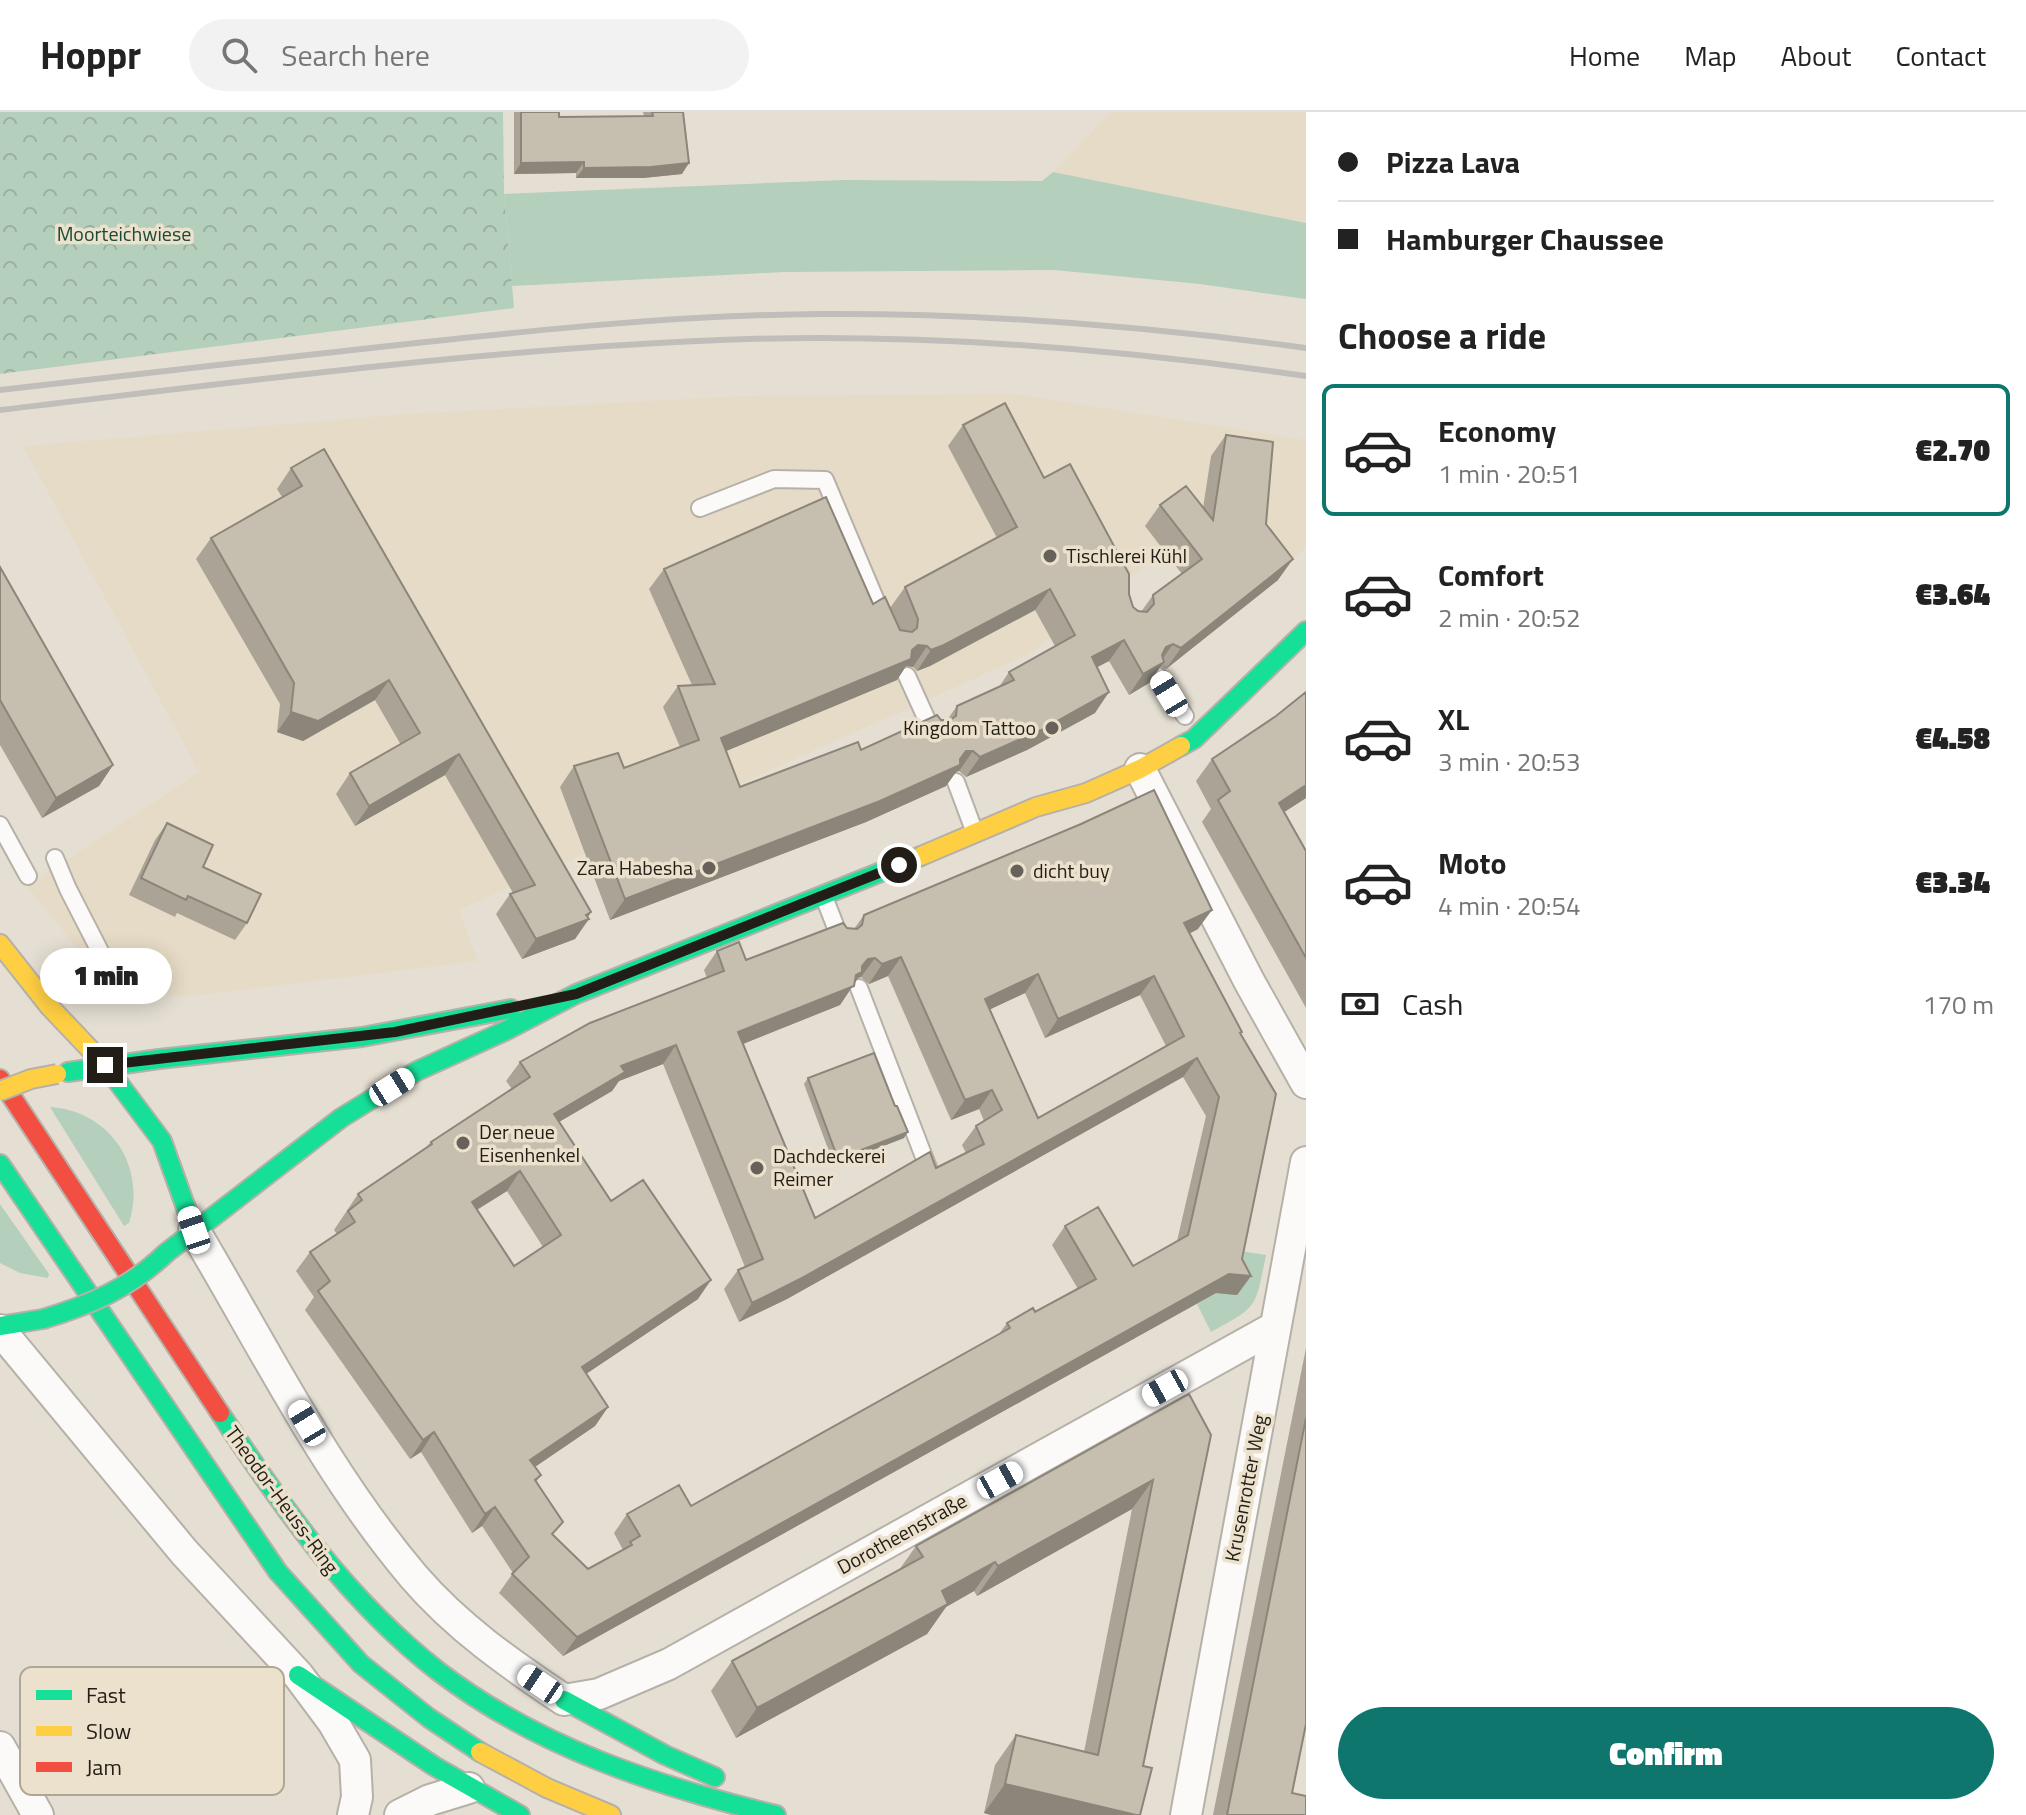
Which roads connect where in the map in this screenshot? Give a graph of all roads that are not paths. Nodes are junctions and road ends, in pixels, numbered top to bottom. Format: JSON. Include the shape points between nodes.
{"nodes":[{"id":1,"x":700,"y":508,"type":"dead end"},
{"id":2,"x":1306,"y":631,"type":"edge"},
{"id":3,"x":893,"y":643,"type":"edge"},
{"id":4,"x":907,"y":676,"type":"edge"},
{"id":5,"x":1158,"y":676,"type":"edge"},
{"id":6,"x":1221,"y":713,"type":"junction"},
{"id":7,"x":1178,"y":720,"type":"joint"},
{"id":8,"x":932,"y":731,"type":"edge"},
{"id":9,"x":1140,"y":769,"type":"junction"},
{"id":10,"x":1069,"y":775,"type":"dead end"},
{"id":11,"x":956,"y":782,"type":"edge"},
{"id":12,"x":1036,"y":807,"type":"junction"},
{"id":13,"x":0,"y":825,"type":"edge"},
{"id":14,"x":975,"y":834,"type":"junction"},
{"id":15,"x":55,"y":858,"type":"dead end"},
{"id":16,"x":28,"y":876,"type":"dead end"},
{"id":17,"x":823,"y":895,"type":"junction"},
{"id":18,"x":840,"y":938,"type":"edge"},
{"id":19,"x":0,"y":944,"type":"edge"},
{"id":20,"x":107,"y":965,"type":"dead end"},
{"id":21,"x":859,"y":988,"type":"edge"},
{"id":22,"x":576,"y":994,"type":"junction"},
{"id":23,"x":105,"y":1065,"type":"junction"},
{"id":24,"x":0,"y":1079,"type":"edge"},
{"id":25,"x":1306,"y":1083,"type":"edge"},
{"id":26,"x":0,"y":1091,"type":"edge"},
{"id":27,"x":1306,"y":1162,"type":"edge"},
{"id":28,"x":0,"y":1164,"type":"edge"},
{"id":29,"x":929,"y":1170,"type":"edge"},
{"id":30,"x":194,"y":1230,"type":"junction"},
{"id":31,"x":1295,"y":1278,"type":"edge"},
{"id":32,"x":1275,"y":1327,"type":"junction"},
{"id":33,"x":0,"y":1328,"type":"edge"},
{"id":34,"x":298,"y":1675,"type":"junction"},
{"id":35,"x":564,"y":1700,"type":"junction"},
{"id":36,"x":0,"y":1747,"type":"edge"},
{"id":37,"x":20,"y":1783,"type":"edge"},
{"id":38,"x":469,"y":1788,"type":"junction"},
{"id":39,"x":27,"y":1795,"type":"edge"},
{"id":40,"x":783,"y":1812,"type":"edge"},
{"id":41,"x":38,"y":1815,"type":"edge"},
{"id":42,"x":353,"y":1815,"type":"edge"},
{"id":43,"x":400,"y":1815,"type":"edge"},
{"id":44,"x":520,"y":1815,"type":"edge"},
{"id":45,"x":611,"y":1815,"type":"edge"},
{"id":46,"x":1186,"y":1815,"type":"edge"}],
"edges":[{"from":1,"to":3,"type":"lane","via":[[774,479],[825,480]]},
{"from":2,"to":6,"type":"main road"},
{"from":4,"to":8,"type":"lane"},
{"from":5,"to":7,"type":"lane"},
{"from":6,"to":7,"type":"main road"},
{"from":6,"to":9,"type":"main road","via":[[1194,739]]},
{"from":9,"to":12,"type":"main road","via":[[1086,793]]},
{"from":9,"to":25,"type":"street"},
{"from":10,"to":12,"type":"main road"},
{"from":11,"to":14,"type":"lane"},
{"from":12,"to":14,"type":"main road"},
{"from":13,"to":16,"type":"lane"},
{"from":14,"to":17,"type":"main road"},
{"from":15,"to":20,"type":"lane"},
{"from":17,"to":18,"type":"lane"},
{"from":17,"to":22,"type":"main road"},
{"from":19,"to":23,"type":"main road"},
{"from":21,"to":29,"type":"lane"},
{"from":22,"to":23,"type":"main road","via":[[395,1032]]},
{"from":22,"to":30,"type":"main road","via":[[417,1071],[354,1110]]},
{"from":23,"to":26,"type":"main road","bridge":true,"via":[[31,1079]]},
{"from":23,"to":30,"type":"main road","via":[[162,1141]]},
{"from":24,"to":40,"type":"main road","name":"Theodor-Heuss-Ring","via":[[308,1541],[388,1629],[451,1680],[544,1736],[659,1785]]},
{"from":27,"to":31,"type":"street","name":"Krusenrotter Weg"},
{"from":28,"to":45,"type":"main road","name":"Theodor-Heuss-Ring","via":[[278,1572],[321,1623],[372,1675],[464,1744],[567,1799]]},
{"from":30,"to":33,"type":"main road","bridge":true,"via":[[120,1292],[95,1304]]},
{"from":30,"to":35,"type":"street","via":[[354,1501],[438,1603],[491,1650]]},
{"from":31,"to":32,"type":"street","name":"Krusenrotter Weg"},
{"from":32,"to":35,"type":"street","name":"Dorotheenstraße","via":[[669,1664],[599,1694]]},
{"from":32,"to":46,"type":"street","name":"Krusenrotter Weg"},
{"from":33,"to":34,"type":"street","via":[[184,1552]]},
{"from":34,"to":38,"type":"main road"},
{"from":34,"to":42,"type":"street","via":[[355,1760]]},
{"from":35,"to":40,"type":"main road"},
{"from":36,"to":37,"type":"street"},
{"from":38,"to":43,"type":"street"},
{"from":38,"to":44,"type":"main road"},
{"from":39,"to":41,"type":"street"}]}
